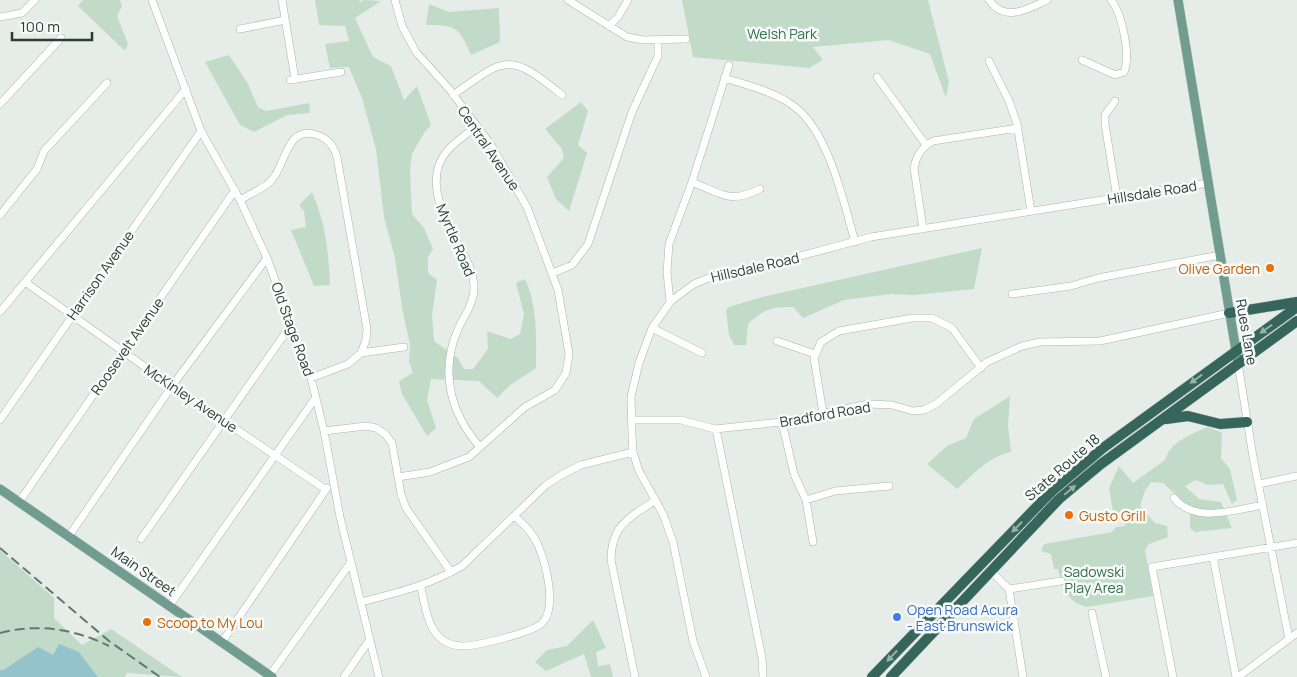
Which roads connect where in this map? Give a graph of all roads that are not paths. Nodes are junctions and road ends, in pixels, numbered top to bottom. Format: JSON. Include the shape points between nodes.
{"nodes":[{"id":1,"x":35,"y":0,"type":"edge"},
{"id":2,"x":152,"y":0,"type":"edge"},
{"id":3,"x":282,"y":0,"type":"edge"},
{"id":4,"x":395,"y":0,"type":"edge"},
{"id":5,"x":568,"y":0,"type":"edge"},
{"id":6,"x":628,"y":0,"type":"edge"},
{"id":7,"x":989,"y":0,"type":"edge"},
{"id":8,"x":1047,"y":0,"type":"edge"},
{"id":9,"x":1111,"y":0,"type":"edge"},
{"id":10,"x":1178,"y":0,"type":"edge"},
{"id":11,"x":0,"y":17,"type":"edge"},
{"id":12,"x":285,"y":20,"type":"junction"},
{"id":13,"x":609,"y":26,"type":"junction"},
{"id":14,"x":240,"y":29,"type":"dead end"},
{"id":15,"x":62,"y":38,"type":"dead end"},
{"id":16,"x":686,"y":39,"type":"dead end"},
{"id":17,"x":658,"y":40,"type":"junction"},
{"id":18,"x":1082,"y":60,"type":"dead end"},
{"id":19,"x":989,"y":61,"type":"dead end"},
{"id":20,"x":729,"y":65,"type":"dead end"},
{"id":21,"x":341,"y":72,"type":"dead end"},
{"id":22,"x":877,"y":77,"type":"dead end"},
{"id":23,"x":724,"y":78,"type":"junction"},
{"id":24,"x":107,"y":83,"type":"dead end"},
{"id":25,"x":186,"y":89,"type":"junction"},
{"id":26,"x":453,"y":95,"type":"junction"},
{"id":27,"x":562,"y":95,"type":"dead end"},
{"id":28,"x":1115,"y":101,"type":"dead end"},
{"id":29,"x":0,"y":104,"type":"edge"},
{"id":30,"x":477,"y":126,"type":"junction"},
{"id":31,"x":1018,"y":128,"type":"junction"},
{"id":32,"x":201,"y":130,"type":"junction"},
{"id":33,"x":926,"y":145,"type":"junction"},
{"id":34,"x":692,"y":182,"type":"junction"},
{"id":35,"x":1208,"y":183,"type":"junction"},
{"id":36,"x":760,"y":189,"type":"dead end"},
{"id":37,"x":235,"y":190,"type":"junction"},
{"id":38,"x":1117,"y":198,"type":"junction"},
{"id":39,"x":240,"y":200,"type":"junction"},
{"id":40,"x":1031,"y":212,"type":"junction"},
{"id":41,"x":0,"y":215,"type":"edge"},
{"id":42,"x":923,"y":229,"type":"junction"},
{"id":43,"x":856,"y":242,"type":"junction"},
{"id":44,"x":1220,"y":256,"type":"junction"},
{"id":45,"x":266,"y":258,"type":"junction"},
{"id":46,"x":553,"y":273,"type":"junction"},
{"id":47,"x":25,"y":282,"type":"junction"},
{"id":48,"x":1012,"y":294,"type":"dead end"},
{"id":49,"x":670,"y":302,"type":"junction"},
{"id":50,"x":1297,"y":302,"type":"edge"},
{"id":51,"x":1297,"y":307,"type":"edge"},
{"id":52,"x":0,"y":312,"type":"edge"},
{"id":53,"x":1229,"y":313,"type":"junction"},
{"id":54,"x":72,"y":316,"type":"junction"},
{"id":55,"x":1297,"y":321,"type":"edge"},
{"id":56,"x":291,"y":325,"type":"junction"},
{"id":57,"x":652,"y":328,"type":"junction"},
{"id":58,"x":777,"y":341,"type":"dead end"},
{"id":59,"x":404,"y":347,"type":"dead end"},
{"id":60,"x":123,"y":351,"type":"junction"},
{"id":61,"x":1236,"y":351,"type":"junction"},
{"id":62,"x":360,"y":353,"type":"junction"},
{"id":63,"x":702,"y":353,"type":"dead end"},
{"id":64,"x":815,"y":354,"type":"junction"},
{"id":65,"x":1238,"y":363,"type":"junction"},
{"id":66,"x":981,"y":368,"type":"junction"},
{"id":67,"x":311,"y":378,"type":"junction"},
{"id":68,"x":172,"y":386,"type":"junction"},
{"id":69,"x":316,"y":396,"type":"junction"},
{"id":70,"x":823,"y":413,"type":"junction"},
{"id":71,"x":0,"y":420,"type":"edge"},
{"id":72,"x":630,"y":420,"type":"junction"},
{"id":73,"x":223,"y":421,"type":"junction"},
{"id":74,"x":782,"y":422,"type":"junction"},
{"id":75,"x":1248,"y":422,"type":"junction"},
{"id":76,"x":716,"y":429,"type":"junction"},
{"id":77,"x":324,"y":431,"type":"junction"},
{"id":78,"x":1146,"y":431,"type":"junction"},
{"id":79,"x":480,"y":447,"type":"junction"},
{"id":80,"x":633,"y":452,"type":"junction"},
{"id":81,"x":274,"y":456,"type":"junction"},
{"id":82,"x":1297,"y":476,"type":"edge"},
{"id":83,"x":398,"y":477,"type":"junction"},
{"id":84,"x":333,"y":483,"type":"junction"},
{"id":85,"x":1259,"y":484,"type":"junction"},
{"id":86,"x":889,"y":486,"type":"dead end"},
{"id":87,"x":0,"y":489,"type":"edge"},
{"id":88,"x":325,"y":489,"type":"junction"},
{"id":89,"x":1174,"y":498,"type":"dead end"},
{"id":90,"x":806,"y":500,"type":"junction"},
{"id":91,"x":655,"y":501,"type":"junction"},
{"id":92,"x":19,"y":502,"type":"junction"},
{"id":93,"x":1263,"y":505,"type":"junction"},
{"id":94,"x":514,"y":516,"type":"junction"},
{"id":95,"x":69,"y":536,"type":"junction"},
{"id":96,"x":141,"y":539,"type":"dead end"},
{"id":97,"x":813,"y":542,"type":"dead end"},
{"id":98,"x":1297,"y":544,"type":"edge"},
{"id":99,"x":1271,"y":548,"type":"junction"},
{"id":100,"x":1213,"y":557,"type":"junction"},
{"id":101,"x":350,"y":562,"type":"junction"},
{"id":102,"x":991,"y":571,"type":"junction"},
{"id":103,"x":451,"y":572,"type":"junction"},
{"id":104,"x":1060,"y":581,"type":"dead end"},
{"id":105,"x":421,"y":587,"type":"junction"},
{"id":106,"x":1009,"y":589,"type":"junction"},
{"id":107,"x":361,"y":602,"type":"junction"},
{"id":108,"x":170,"y":605,"type":"junction"},
{"id":109,"x":1092,"y":613,"type":"dead end"},
{"id":110,"x":1297,"y":633,"type":"edge"},
{"id":111,"x":370,"y":639,"type":"junction"},
{"id":112,"x":1289,"y":639,"type":"junction"},
{"id":113,"x":222,"y":642,"type":"junction"},
{"id":114,"x":271,"y":676,"type":"edge"},
{"id":115,"x":344,"y":677,"type":"edge"},
{"id":116,"x":379,"y":677,"type":"edge"},
{"id":117,"x":635,"y":677,"type":"edge"},
{"id":118,"x":706,"y":677,"type":"edge"},
{"id":119,"x":763,"y":677,"type":"edge"},
{"id":120,"x":872,"y":677,"type":"edge"},
{"id":121,"x":891,"y":677,"type":"edge"},
{"id":122,"x":1023,"y":677,"type":"edge"},
{"id":123,"x":1106,"y":677,"type":"edge"},
{"id":124,"x":1173,"y":677,"type":"edge"},
{"id":125,"x":1237,"y":677,"type":"edge"}],
"edges":[{"from":1,"to":11,"type":"street","via":[[22,13]]},
{"from":2,"to":25,"type":"street","name":"Old Stage Road"},
{"from":3,"to":12,"type":"street"},
{"from":4,"to":26,"type":"street","name":"Central Avenue","via":[[402,26],[416,52]]},
{"from":5,"to":13,"type":"street"},
{"from":6,"to":13,"type":"street"},
{"from":7,"to":8,"type":"street","via":[[998,9],[1012,13]]},
{"from":9,"to":18,"type":"street","via":[[1121,20],[1126,60],[1124,72],[1115,75]]},
{"from":10,"to":35,"type":"main road","name":"Rues Lane"},
{"from":12,"to":14,"type":"street"},
{"from":12,"to":21,"type":"street","via":[[292,80]]},
{"from":13,"to":17,"type":"street","via":[[628,37]]},
{"from":15,"to":29,"type":"street"},
{"from":16,"to":17,"type":"street"},
{"from":17,"to":46,"type":"street","via":[[658,56],[632,112],[588,244],[576,261]]},
{"from":19,"to":31,"type":"street"},
{"from":20,"to":23,"type":"street"},
{"from":22,"to":33,"type":"street"},
{"from":23,"to":34,"type":"street"},
{"from":23,"to":43,"type":"street","via":[[789,103],[804,115],[831,160]]},
{"from":24,"to":41,"type":"street","via":[[44,151],[37,169]]},
{"from":25,"to":32,"type":"street","name":"Old Stage Road"},
{"from":25,"to":47,"type":"street"},
{"from":26,"to":27,"type":"street","via":[[488,69],[505,64],[533,71]]},
{"from":26,"to":30,"type":"street","name":"Central Avenue"},
{"from":28,"to":38,"type":"street","via":[[1105,115],[1105,124]]},
{"from":30,"to":46,"type":"street","name":"Central Avenue","via":[[505,165],[527,207]]},
{"from":30,"to":79,"type":"street","name":"Myrtle Road","via":[[445,154],[435,183],[438,199],[474,279],[472,300],[455,336],[448,375],[451,397],[459,418]]},
{"from":31,"to":33,"type":"street","via":[[932,141]]},
{"from":31,"to":40,"type":"street"},
{"from":32,"to":37,"type":"street","name":"Old Stage Road"},
{"from":32,"to":54,"type":"street","name":"Harrison Avenue"},
{"from":33,"to":42,"type":"street","via":[[916,158],[914,168]]},
{"from":34,"to":36,"type":"street","via":[[734,198]]},
{"from":34,"to":49,"type":"street","via":[[669,244]]},
{"from":35,"to":38,"type":"street","name":"Hillsdale Road"},
{"from":35,"to":44,"type":"main road","name":"Rues Lane"},
{"from":37,"to":39,"type":"street","name":"Old Stage Road"},
{"from":37,"to":60,"type":"street","name":"Roosevelt Avenue"},
{"from":38,"to":40,"type":"street","name":"Hillsdale Road"},
{"from":39,"to":45,"type":"street","name":"Old Stage Road"},
{"from":39,"to":62,"type":"street","via":[[270,183],[287,147],[297,138],[306,133],[329,142],[337,157],[367,329]]},
{"from":40,"to":42,"type":"street","name":"Hillsdale Road"},
{"from":42,"to":43,"type":"street","name":"Hillsdale Road"},
{"from":43,"to":49,"type":"street","name":"Hillsdale Road","via":[[744,271],[716,275],[694,284]]},
{"from":44,"to":48,"type":"street","via":[[1098,278],[1071,286]]},
{"from":44,"to":53,"type":"main road","name":"Rues Lane"},
{"from":45,"to":56,"type":"street","name":"Old Stage Road"},
{"from":45,"to":68,"type":"street"},
{"from":46,"to":79,"type":"street","name":"Central Avenue","via":[[568,348],[566,373],[551,393],[525,407]]},
{"from":47,"to":52,"type":"street"},
{"from":47,"to":54,"type":"street","name":"McKinley Avenue"},
{"from":49,"to":57,"type":"street","name":"Hillsdale Road"},
{"from":50,"to":53,"type":"highway"},
{"from":51,"to":61,"type":"highway","name":"State Route 18","one_way":true},
{"from":53,"to":61,"type":"main road","name":"Rues Lane"},
{"from":53,"to":66,"type":"street","name":"Bradford Road","via":[[1090,342],[1040,342],[1001,355]]},
{"from":54,"to":60,"type":"street","name":"McKinley Avenue"},
{"from":54,"to":71,"type":"street","name":"Harrison Avenue"},
{"from":55,"to":65,"type":"highway","name":"State Route 18"},
{"from":56,"to":67,"type":"street","name":"Old Stage Road"},
{"from":56,"to":73,"type":"street"},
{"from":57,"to":63,"type":"street"},
{"from":57,"to":72,"type":"street","name":"Hillsdale Road","via":[[634,381]]},
{"from":58,"to":64,"type":"street"},
{"from":59,"to":62,"type":"street"},
{"from":60,"to":68,"type":"street","name":"McKinley Avenue"},
{"from":60,"to":92,"type":"street","name":"Roosevelt Avenue"},
{"from":61,"to":65,"type":"main road","name":"Rues Lane"},
{"from":61,"to":120,"type":"highway","name":"State Route 18","one_way":true,"via":[[1103,448],[1052,491]]},
{"from":62,"to":67,"type":"street","via":[[348,364]]},
{"from":64,"to":66,"type":"street","via":[[826,337],[838,331],[927,317],[941,320],[952,328]]},
{"from":64,"to":70,"type":"street"},
{"from":65,"to":75,"type":"street","name":"Rues Lane"},
{"from":65,"to":78,"type":"highway","name":"State Route 18"},
{"from":66,"to":70,"type":"street","name":"Bradford Road","via":[[924,410],[876,404]]},
{"from":67,"to":69,"type":"street","name":"Old Stage Road"},
{"from":68,"to":73,"type":"street","name":"McKinley Avenue"},
{"from":68,"to":95,"type":"street"},
{"from":69,"to":77,"type":"street","name":"Old Stage Road"},
{"from":69,"to":81,"type":"street"},
{"from":70,"to":74,"type":"street","name":"Bradford Road"},
{"from":72,"to":76,"type":"street","name":"Bradford Road","via":[[681,420]]},
{"from":72,"to":80,"type":"street","name":"Hillsdale Road"},
{"from":73,"to":81,"type":"street","name":"McKinley Avenue"},
{"from":73,"to":96,"type":"street"},
{"from":74,"to":76,"type":"street","name":"Bradford Road"},
{"from":74,"to":90,"type":"street","via":[[794,474]]},
{"from":75,"to":78,"type":"highway","via":[[1220,424],[1185,416],[1164,420]]},
{"from":75,"to":85,"type":"street","name":"Rues Lane"},
{"from":76,"to":119,"type":"street","via":[[762,658]]},
{"from":77,"to":83,"type":"street","via":[[366,426],[376,428],[392,443]]},
{"from":77,"to":84,"type":"street","name":"Old Stage Road"},
{"from":102,"to":78,"type":"highway","name":"State Route 18","one_way":true,"via":[[1059,499]]},
{"from":79,"to":83,"type":"street","name":"Central Avenue","via":[[446,467]]},
{"from":80,"to":91,"type":"street","name":"Hillsdale Road"},
{"from":80,"to":94,"type":"street","via":[[581,465],[563,474],[546,485]]},
{"from":81,"to":88,"type":"street","name":"McKinley Avenue"},
{"from":81,"to":108,"type":"street"},
{"from":82,"to":85,"type":"street"},
{"from":83,"to":103,"type":"street","via":[[406,508]]},
{"from":84,"to":88,"type":"street"},
{"from":84,"to":101,"type":"street","name":"Old Stage Road"},
{"from":85,"to":93,"type":"street","name":"Rues Lane"},
{"from":86,"to":90,"type":"street","via":[[842,489]]},
{"from":87,"to":92,"type":"main road","name":"Main Street"},
{"from":88,"to":113,"type":"street"},
{"from":89,"to":93,"type":"street","via":[[1182,507],[1206,514]]},
{"from":90,"to":97,"type":"street"},
{"from":91,"to":117,"type":"street","via":[[627,519],[614,537],[611,549]]},
{"from":91,"to":118,"type":"street","name":"Hillsdale Road","via":[[674,542],[693,641]]},
{"from":92,"to":95,"type":"main road","name":"Main Street"},
{"from":93,"to":99,"type":"street","name":"Rues Lane"},
{"from":94,"to":103,"type":"street","via":[[462,566]]},
{"from":94,"to":105,"type":"street","via":[[530,530],[538,545],[551,597],[548,616],[542,624],[466,646],[450,644],[438,636],[431,625]]},
{"from":95,"to":108,"type":"main road","name":"Main Street"},
{"from":98,"to":99,"type":"street"},
{"from":99,"to":100,"type":"street"},
{"from":99,"to":112,"type":"street","name":"Rues Lane"},
{"from":100,"to":124,"type":"street","via":[[1152,567]]},
{"from":100,"to":125,"type":"street"},
{"from":101,"to":107,"type":"street","name":"Old Stage Road"},
{"from":101,"to":114,"type":"street"},
{"from":102,"to":106,"type":"street"},
{"from":102,"to":121,"type":"highway","name":"State Route 18"},
{"from":103,"to":105,"type":"street"},
{"from":104,"to":106,"type":"street"},
{"from":105,"to":107,"type":"street"},
{"from":106,"to":122,"type":"street"},
{"from":107,"to":111,"type":"street","name":"Old Stage Road"},
{"from":108,"to":113,"type":"main road","name":"Main Street"},
{"from":109,"to":123,"type":"street"},
{"from":110,"to":112,"type":"street"},
{"from":111,"to":115,"type":"street"},
{"from":111,"to":116,"type":"street","name":"Old Stage Road"},
{"from":112,"to":125,"type":"street"},
{"from":113,"to":114,"type":"main road","name":"Main Street"}]}
